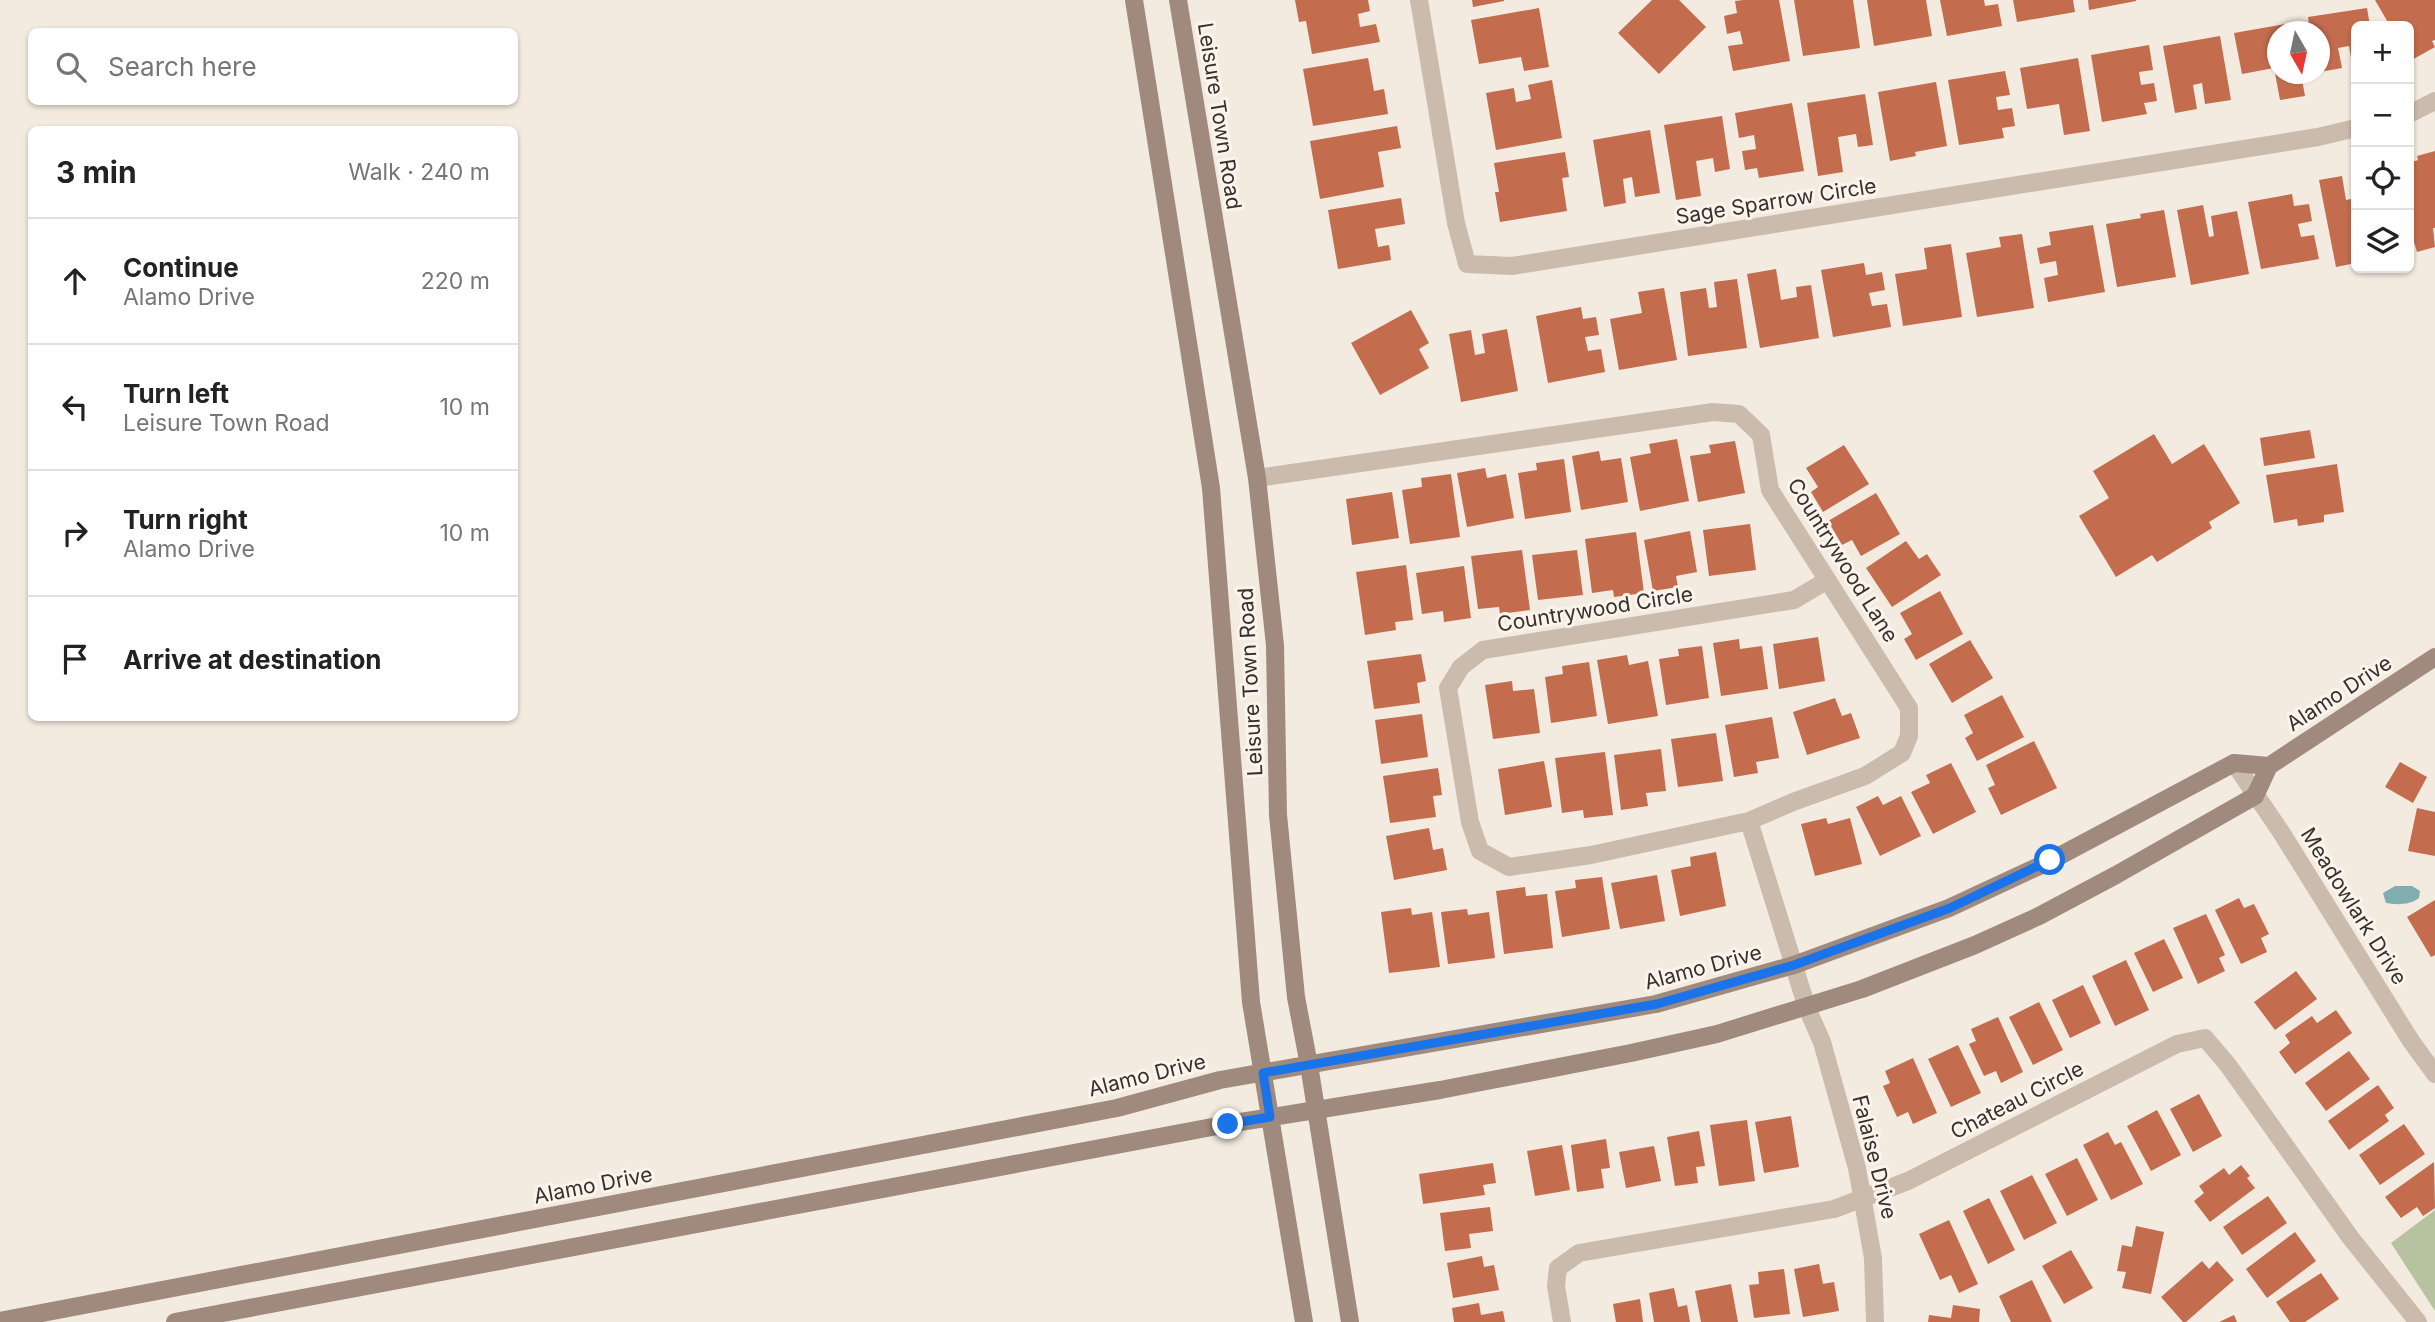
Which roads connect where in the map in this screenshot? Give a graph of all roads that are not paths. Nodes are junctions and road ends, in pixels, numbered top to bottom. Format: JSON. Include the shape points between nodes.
{"nodes":[{"id":1,"x":1134,"y":0,"type":"edge"},
{"id":2,"x":1178,"y":0,"type":"edge"},
{"id":3,"x":1419,"y":0,"type":"edge"},
{"id":4,"x":2435,"y":101,"type":"edge"},
{"id":5,"x":2414,"y":112,"type":"edge"},
{"id":6,"x":2351,"y":129,"type":"edge"},
{"id":7,"x":1257,"y":478,"type":"junction"},
{"id":8,"x":1826,"y":581,"type":"junction"},
{"id":9,"x":2435,"y":657,"type":"edge"},
{"id":10,"x":2234,"y":763,"type":"junction"},
{"id":11,"x":2269,"y":766,"type":"junction"},
{"id":12,"x":2255,"y":796,"type":"junction"},
{"id":13,"x":1749,"y":821,"type":"junction"},
{"id":14,"x":1794,"y":965,"type":"junction"},
{"id":15,"x":1807,"y":1008,"type":"junction"},
{"id":16,"x":1309,"y":1065,"type":"junction"},
{"id":17,"x":1263,"y":1073,"type":"junction"},
{"id":18,"x":2435,"y":1074,"type":"edge"},
{"id":19,"x":1317,"y":1110,"type":"junction"},
{"id":20,"x":1270,"y":1117,"type":"junction"},
{"id":21,"x":1864,"y":1199,"type":"junction"},
{"id":22,"x":0,"y":1321,"type":"edge"},
{"id":23,"x":174,"y":1322,"type":"edge"},
{"id":24,"x":1304,"y":1322,"type":"edge"},
{"id":25,"x":1350,"y":1322,"type":"edge"},
{"id":26,"x":1562,"y":1322,"type":"edge"},
{"id":27,"x":1875,"y":1322,"type":"edge"},
{"id":28,"x":2418,"y":1322,"type":"edge"}],
"edges":[{"from":1,"to":17,"type":"main road","name":"Leisure Town Road","via":[[1211,488],[1251,1002]]},
{"from":2,"to":7,"type":"main road","name":"Leisure Town Road"},
{"from":3,"to":6,"type":"street","name":"Sage Sparrow Circle","via":[[1467,264],[1512,266]]},
{"from":4,"to":5,"type":"street"},
{"from":7,"to":8,"type":"street","name":"Countrywood Lane","via":[[1713,412],[1739,414],[1761,435],[1770,490]]},
{"from":7,"to":16,"type":"main road","name":"Leisure Town Road","via":[[1275,645],[1278,815],[1296,997]]},
{"from":8,"to":13,"type":"street","name":"Countrywood Lane","via":[[1909,708],[1909,736],[1902,753],[1865,776]]},
{"from":8,"to":13,"type":"street","name":"Countrywood Circle","via":[[1794,600],[1483,650],[1461,667],[1448,688],[1470,822],[1480,851],[1509,867],[1591,855]]},
{"from":9,"to":11,"type":"main road","name":"Alamo Drive"},
{"from":10,"to":11,"type":"main road"},
{"from":10,"to":12,"type":"street","name":"Meadowlark Drive"},
{"from":10,"to":14,"type":"main road","name":"Alamo Drive","via":[[1950,908]]},
{"from":11,"to":12,"type":"main road"},
{"from":12,"to":15,"type":"main road","via":[[2028,920],[1975,945]]},
{"from":12,"to":18,"type":"street","name":"Meadowlark Drive"},
{"from":13,"to":14,"type":"street","name":"Falaise Drive"},
{"from":14,"to":15,"type":"street","name":"Falaise Drive"},
{"from":14,"to":16,"type":"main road","name":"Alamo Drive","via":[[1657,1004]]},
{"from":15,"to":19,"type":"main road","via":[[1631,1053]]},
{"from":15,"to":21,"type":"street","name":"Falaise Drive","via":[[1822,1042]]},
{"from":16,"to":17,"type":"main road","name":"Alamo Drive"},
{"from":16,"to":19,"type":"main road","name":"Leisure Town Road"},
{"from":17,"to":20,"type":"main road","name":"Leisure Town Road"},
{"from":17,"to":22,"type":"main road","name":"Alamo Drive","via":[[1117,1108]]},
{"from":19,"to":20,"type":"main road"},
{"from":19,"to":25,"type":"main road","name":"Leisure Town Road"},
{"from":20,"to":23,"type":"main road"},
{"from":20,"to":24,"type":"main road","name":"Leisure Town Road"},
{"from":21,"to":26,"type":"street","name":"Chateau Circle","via":[[1827,1212],[1579,1253],[1558,1268]]},
{"from":21,"to":27,"type":"street","name":"Falaise Drive","via":[[1873,1258]]},
{"from":21,"to":28,"type":"street","name":"Chateau Circle","via":[[2177,1044],[2205,1038]]}]}
